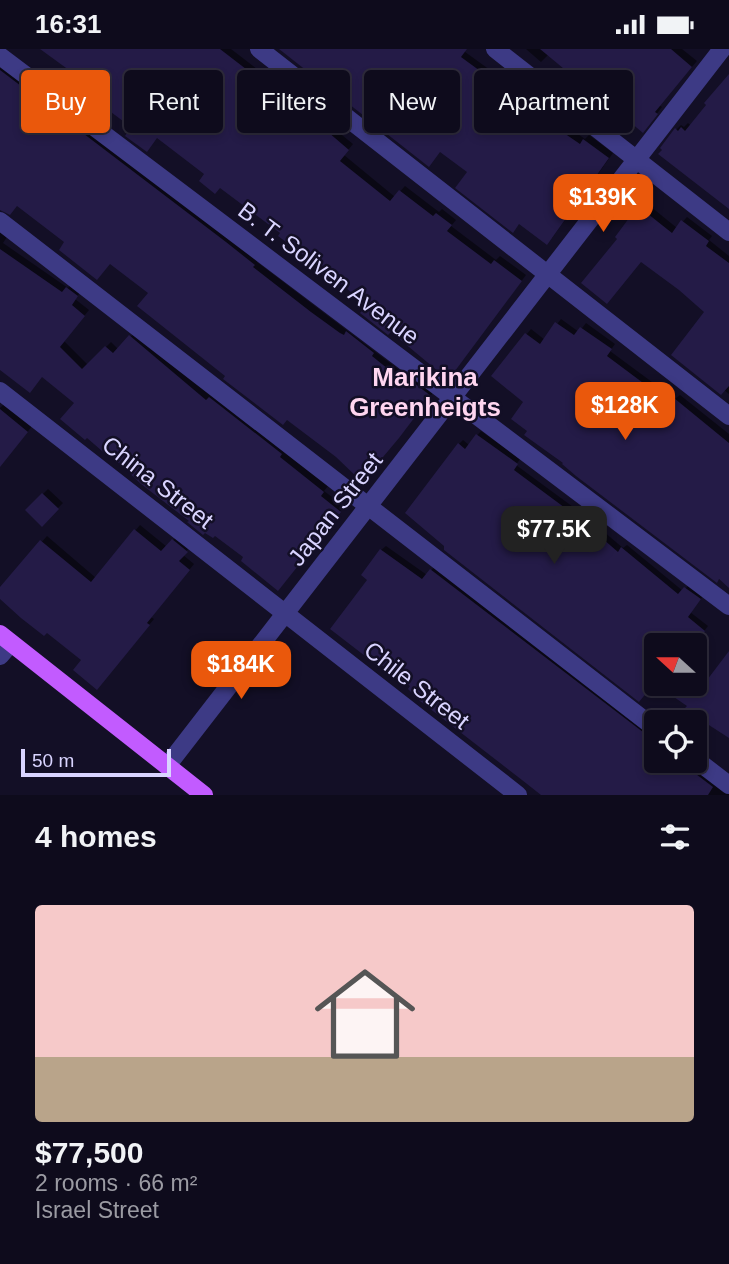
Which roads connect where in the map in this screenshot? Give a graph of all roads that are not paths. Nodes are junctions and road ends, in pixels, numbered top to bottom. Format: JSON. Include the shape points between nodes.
{"nodes":[{"id":1,"x":259,"y":49,"type":"edge"},
{"id":2,"x":495,"y":49,"type":"edge"},
{"id":3,"x":712,"y":53,"type":"edge"},
{"id":4,"x":0,"y":57,"type":"edge"},
{"id":5,"x":637,"y":159,"type":"junction"},
{"id":6,"x":0,"y":221,"type":"edge"},
{"id":7,"x":729,"y":232,"type":"edge"},
{"id":8,"x":547,"y":274,"type":"junction"},
{"id":9,"x":0,"y":391,"type":"edge"},
{"id":10,"x":453,"y":396,"type":"junction"},
{"id":11,"x":729,"y":416,"type":"edge"},
{"id":12,"x":368,"y":506,"type":"junction"},
{"id":13,"x":729,"y":605,"type":"edge"},
{"id":14,"x":285,"y":613,"type":"junction"},
{"id":15,"x":4,"y":644,"type":"edge"},
{"id":16,"x":644,"y":720,"type":"edge"},
{"id":17,"x":167,"y":766,"type":"junction"},
{"id":18,"x":707,"y":768,"type":"edge"},
{"id":19,"x":729,"y":785,"type":"edge"},
{"id":20,"x":204,"y":795,"type":"edge"},
{"id":21,"x":518,"y":795,"type":"edge"}],
"edges":[{"from":1,"to":8,"type":"street"},
{"from":2,"to":5,"type":"street"},
{"from":3,"to":5,"type":"street","name":"Japan Street"},
{"from":4,"to":10,"type":"street","name":"B. T. Soliven Avenue"},
{"from":5,"to":7,"type":"street"},
{"from":5,"to":8,"type":"street","name":"Japan Street"},
{"from":6,"to":12,"type":"street"},
{"from":8,"to":10,"type":"street","name":"Japan Street"},
{"from":8,"to":11,"type":"street"},
{"from":9,"to":14,"type":"street","name":"China Street"},
{"from":10,"to":12,"type":"street","name":"Japan Street"},
{"from":10,"to":13,"type":"street","name":"B. T. Soliven Avenue"},
{"from":12,"to":14,"type":"street","name":"Japan Street"},
{"from":12,"to":16,"type":"street"},
{"from":14,"to":17,"type":"street","name":"Japan Street"},
{"from":14,"to":21,"type":"street","name":"Chile Street"},
{"from":15,"to":17,"type":"main road"},
{"from":17,"to":20,"type":"main road"},
{"from":18,"to":19,"type":"street"}]}
